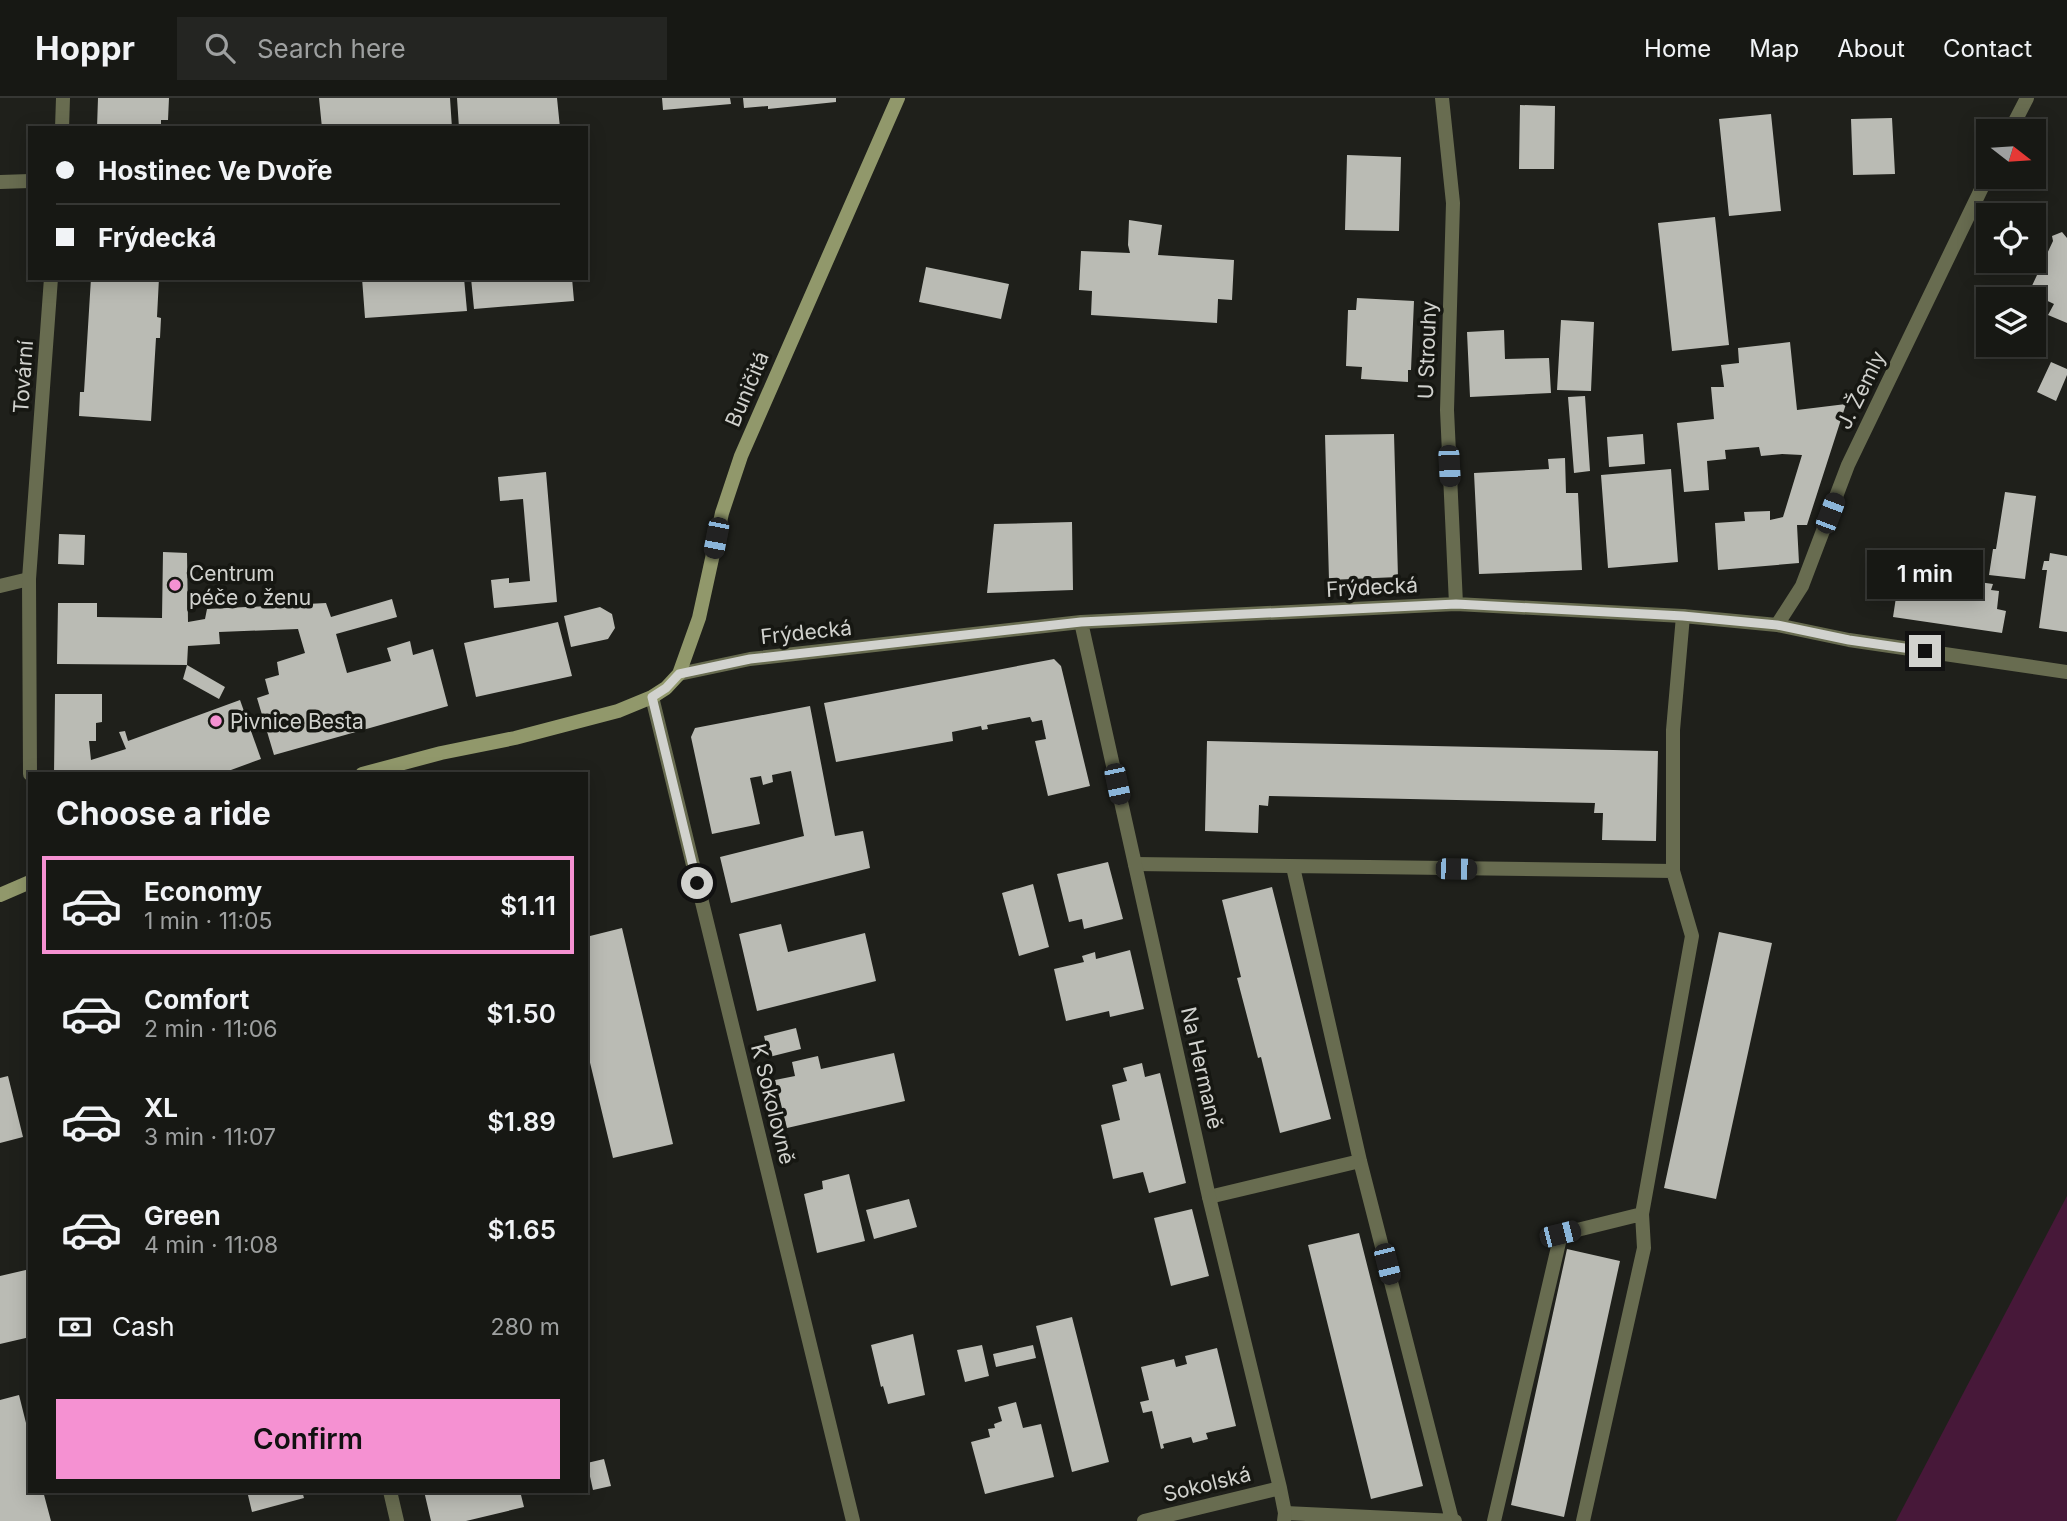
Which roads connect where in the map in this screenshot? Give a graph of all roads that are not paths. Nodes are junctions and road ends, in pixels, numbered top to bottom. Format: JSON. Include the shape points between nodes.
{"nodes":[{"id":1,"x":63,"y":98,"type":"edge"},
{"id":2,"x":898,"y":98,"type":"edge"},
{"id":3,"x":1442,"y":98,"type":"edge"},
{"id":4,"x":2027,"y":98,"type":"edge"},
{"id":5,"x":2016,"y":119,"type":"edge"},
{"id":6,"x":62,"y":126,"type":"edge"},
{"id":7,"x":28,"y":181,"type":"edge"},
{"id":8,"x":0,"y":182,"type":"edge"},
{"id":9,"x":1981,"y":189,"type":"edge"},
{"id":10,"x":51,"y":280,"type":"edge"},
{"id":11,"x":29,"y":579,"type":"junction"},
{"id":12,"x":0,"y":586,"type":"edge"},
{"id":13,"x":1456,"y":604,"type":"junction"},
{"id":14,"x":1683,"y":616,"type":"junction"},
{"id":15,"x":1081,"y":622,"type":"junction"},
{"id":16,"x":1777,"y":625,"type":"junction"},
{"id":17,"x":2067,"y":672,"type":"edge"},
{"id":18,"x":679,"y":674,"type":"junction"},
{"id":19,"x":652,"y":697,"type":"junction"},
{"id":20,"x":30,"y":772,"type":"edge"},
{"id":21,"x":370,"y":772,"type":"edge"},
{"id":22,"x":1135,"y":864,"type":"junction"},
{"id":23,"x":1293,"y":867,"type":"junction"},
{"id":24,"x":1674,"y":871,"type":"junction"},
{"id":25,"x":28,"y":883,"type":"edge"},
{"id":26,"x":0,"y":895,"type":"edge"},
{"id":27,"x":1360,"y":1161,"type":"junction"},
{"id":28,"x":1209,"y":1197,"type":"junction"},
{"id":29,"x":1642,"y":1214,"type":"junction"},
{"id":30,"x":1280,"y":1488,"type":"junction"},
{"id":31,"x":390,"y":1493,"type":"edge"},
{"id":32,"x":1284,"y":1517,"type":"edge"},
{"id":33,"x":397,"y":1521,"type":"edge"},
{"id":34,"x":853,"y":1521,"type":"edge"},
{"id":35,"x":1144,"y":1521,"type":"edge"},
{"id":36,"x":1454,"y":1521,"type":"edge"},
{"id":37,"x":1494,"y":1521,"type":"edge"},
{"id":38,"x":1583,"y":1521,"type":"edge"}],
"edges":[{"from":1,"to":6,"type":"street"},
{"from":2,"to":18,"type":"main road","name":"Buničitá","via":[[741,456],[722,513],[699,618]]},
{"from":3,"to":13,"type":"street","name":"U Strouhy","via":[[1453,203],[1447,411]]},
{"from":4,"to":5,"type":"street"},
{"from":7,"to":8,"type":"street"},
{"from":9,"to":16,"type":"street","name":"J. Žemly","via":[[1848,465],[1802,586]]},
{"from":10,"to":11,"type":"street","name":"Tovární"},
{"from":11,"to":12,"type":"street"},
{"from":11,"to":20,"type":"street","name":"Tovární"},
{"from":13,"to":14,"type":"street","name":"Frýdecká"},
{"from":13,"to":15,"type":"street","name":"Frýdecká"},
{"from":14,"to":16,"type":"street","name":"Frýdecká"},
{"from":14,"to":24,"type":"street","via":[[1673,730]]},
{"from":15,"to":18,"type":"street","name":"Frýdecká","via":[[750,659]]},
{"from":15,"to":22,"type":"street","name":"Na Hermaně"},
{"from":16,"to":17,"type":"street","name":"Frýdecká"},
{"from":18,"to":19,"type":"main road","name":"Buničitá"},
{"from":19,"to":21,"type":"main road","via":[[618,711]]},
{"from":19,"to":34,"type":"street","name":"K Sokolovně"},
{"from":22,"to":23,"type":"street"},
{"from":22,"to":28,"type":"street","name":"Na Hermaně"},
{"from":23,"to":24,"type":"street"},
{"from":23,"to":27,"type":"street"},
{"from":24,"to":29,"type":"street","via":[[1692,936]]},
{"from":25,"to":26,"type":"main road"},
{"from":27,"to":28,"type":"street"},
{"from":27,"to":36,"type":"street"},
{"from":28,"to":30,"type":"street","name":"Na Hermaně"},
{"from":29,"to":37,"type":"street","via":[[1560,1234]]},
{"from":29,"to":38,"type":"street","via":[[1644,1248]]},
{"from":30,"to":32,"type":"street","name":"Na Hermaně"},
{"from":30,"to":35,"type":"street","name":"Sokolská"},
{"from":31,"to":33,"type":"street"},
{"from":32,"to":36,"type":"street"}]}
